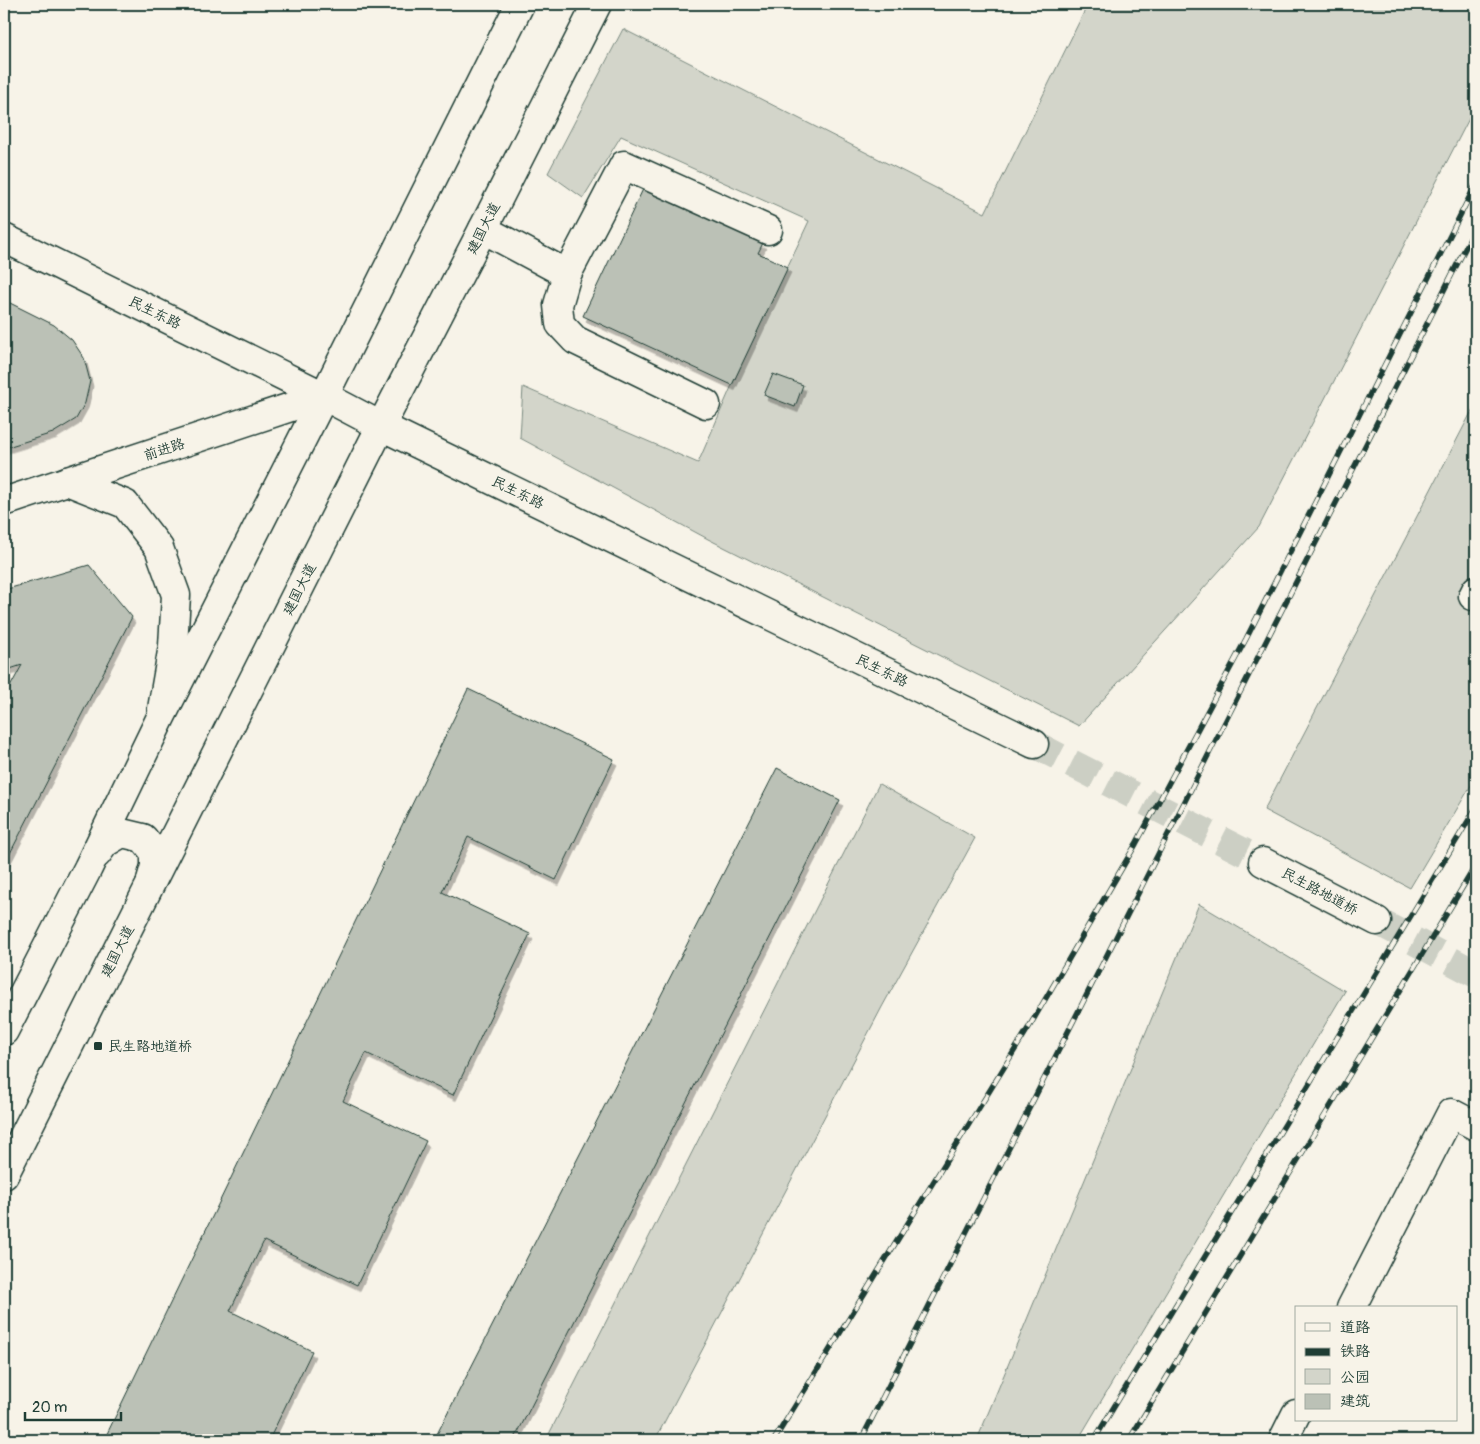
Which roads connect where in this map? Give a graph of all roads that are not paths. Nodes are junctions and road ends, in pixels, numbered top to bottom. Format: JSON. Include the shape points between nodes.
{"nodes":[{"id":1,"x":520,"y":4,"type":"edge"},
{"id":2,"x":596,"y":4,"type":"edge"},
{"id":3,"x":483,"y":229,"type":"junction"},
{"id":4,"x":768,"y":230,"type":"dead end"},
{"id":5,"x":4,"y":238,"type":"edge"},
{"id":6,"x":567,"y":274,"type":"junction"},
{"id":7,"x":324,"y":396,"type":"junction"},
{"id":8,"x":706,"y":404,"type":"dead end"},
{"id":9,"x":381,"y":426,"type":"junction"},
{"id":10,"x":67,"y":481,"type":"junction"},
{"id":11,"x":4,"y":502,"type":"edge"},
{"id":12,"x":161,"y":717,"type":"junction"},
{"id":13,"x":1034,"y":744,"type":"tunnel mouth"},
{"id":14,"x":1263,"y":862,"type":"tunnel mouth"},
{"id":15,"x":88,"y":868,"type":"junction"},
{"id":16,"x":148,"y":888,"type":"junction"},
{"id":17,"x":1377,"y":921,"type":"tunnel mouth"},
{"id":18,"x":4,"y":1031,"type":"edge"},
{"id":19,"x":1476,"y":1126,"type":"edge"},
{"id":20,"x":4,"y":1175,"type":"edge"},
{"id":21,"x":1352,"y":1306,"type":"edge"},
{"id":22,"x":1295,"y":1416,"type":"edge"},
{"id":23,"x":1283,"y":1440,"type":"edge"}],
"edges":[{"from":1,"to":7,"type":"main road"},
{"from":2,"to":3,"type":"main road","name":"建国大道"},
{"from":3,"to":6,"type":"main road"},
{"from":3,"to":9,"type":"main road","name":"建国大道"},
{"from":4,"to":6,"type":"main road","via":[[624,165]]},
{"from":5,"to":7,"type":"main road","name":"民生东路"},
{"from":6,"to":8,"type":"main road","via":[[558,305],[560,324],[575,340]]},
{"from":7,"to":9,"type":"main road","name":"民生东路"},
{"from":7,"to":10,"type":"main road","name":"前进路"},
{"from":7,"to":12,"type":"main road"},
{"from":9,"to":13,"type":"main road","name":"民生东路"},
{"from":9,"to":16,"type":"main road","name":"建国大道"},
{"from":10,"to":11,"type":"main road","name":"前进路"},
{"from":10,"to":12,"type":"main road","via":[[125,504],[159,548],[176,595],[173,646]]},
{"from":12,"to":15,"type":"main road"},
{"from":14,"to":17,"type":"main road","name":"民生路地道桥"},
{"from":15,"to":16,"type":"main road","via":[[104,843],[122,833],[143,838],[155,853],[155,866]]},
{"from":15,"to":18,"type":"main road"},
{"from":16,"to":20,"type":"main road","name":"建国大道"},
{"from":19,"to":21,"type":"main road","via":[[1451,1113]]},
{"from":22,"to":23,"type":"main road"}]}
